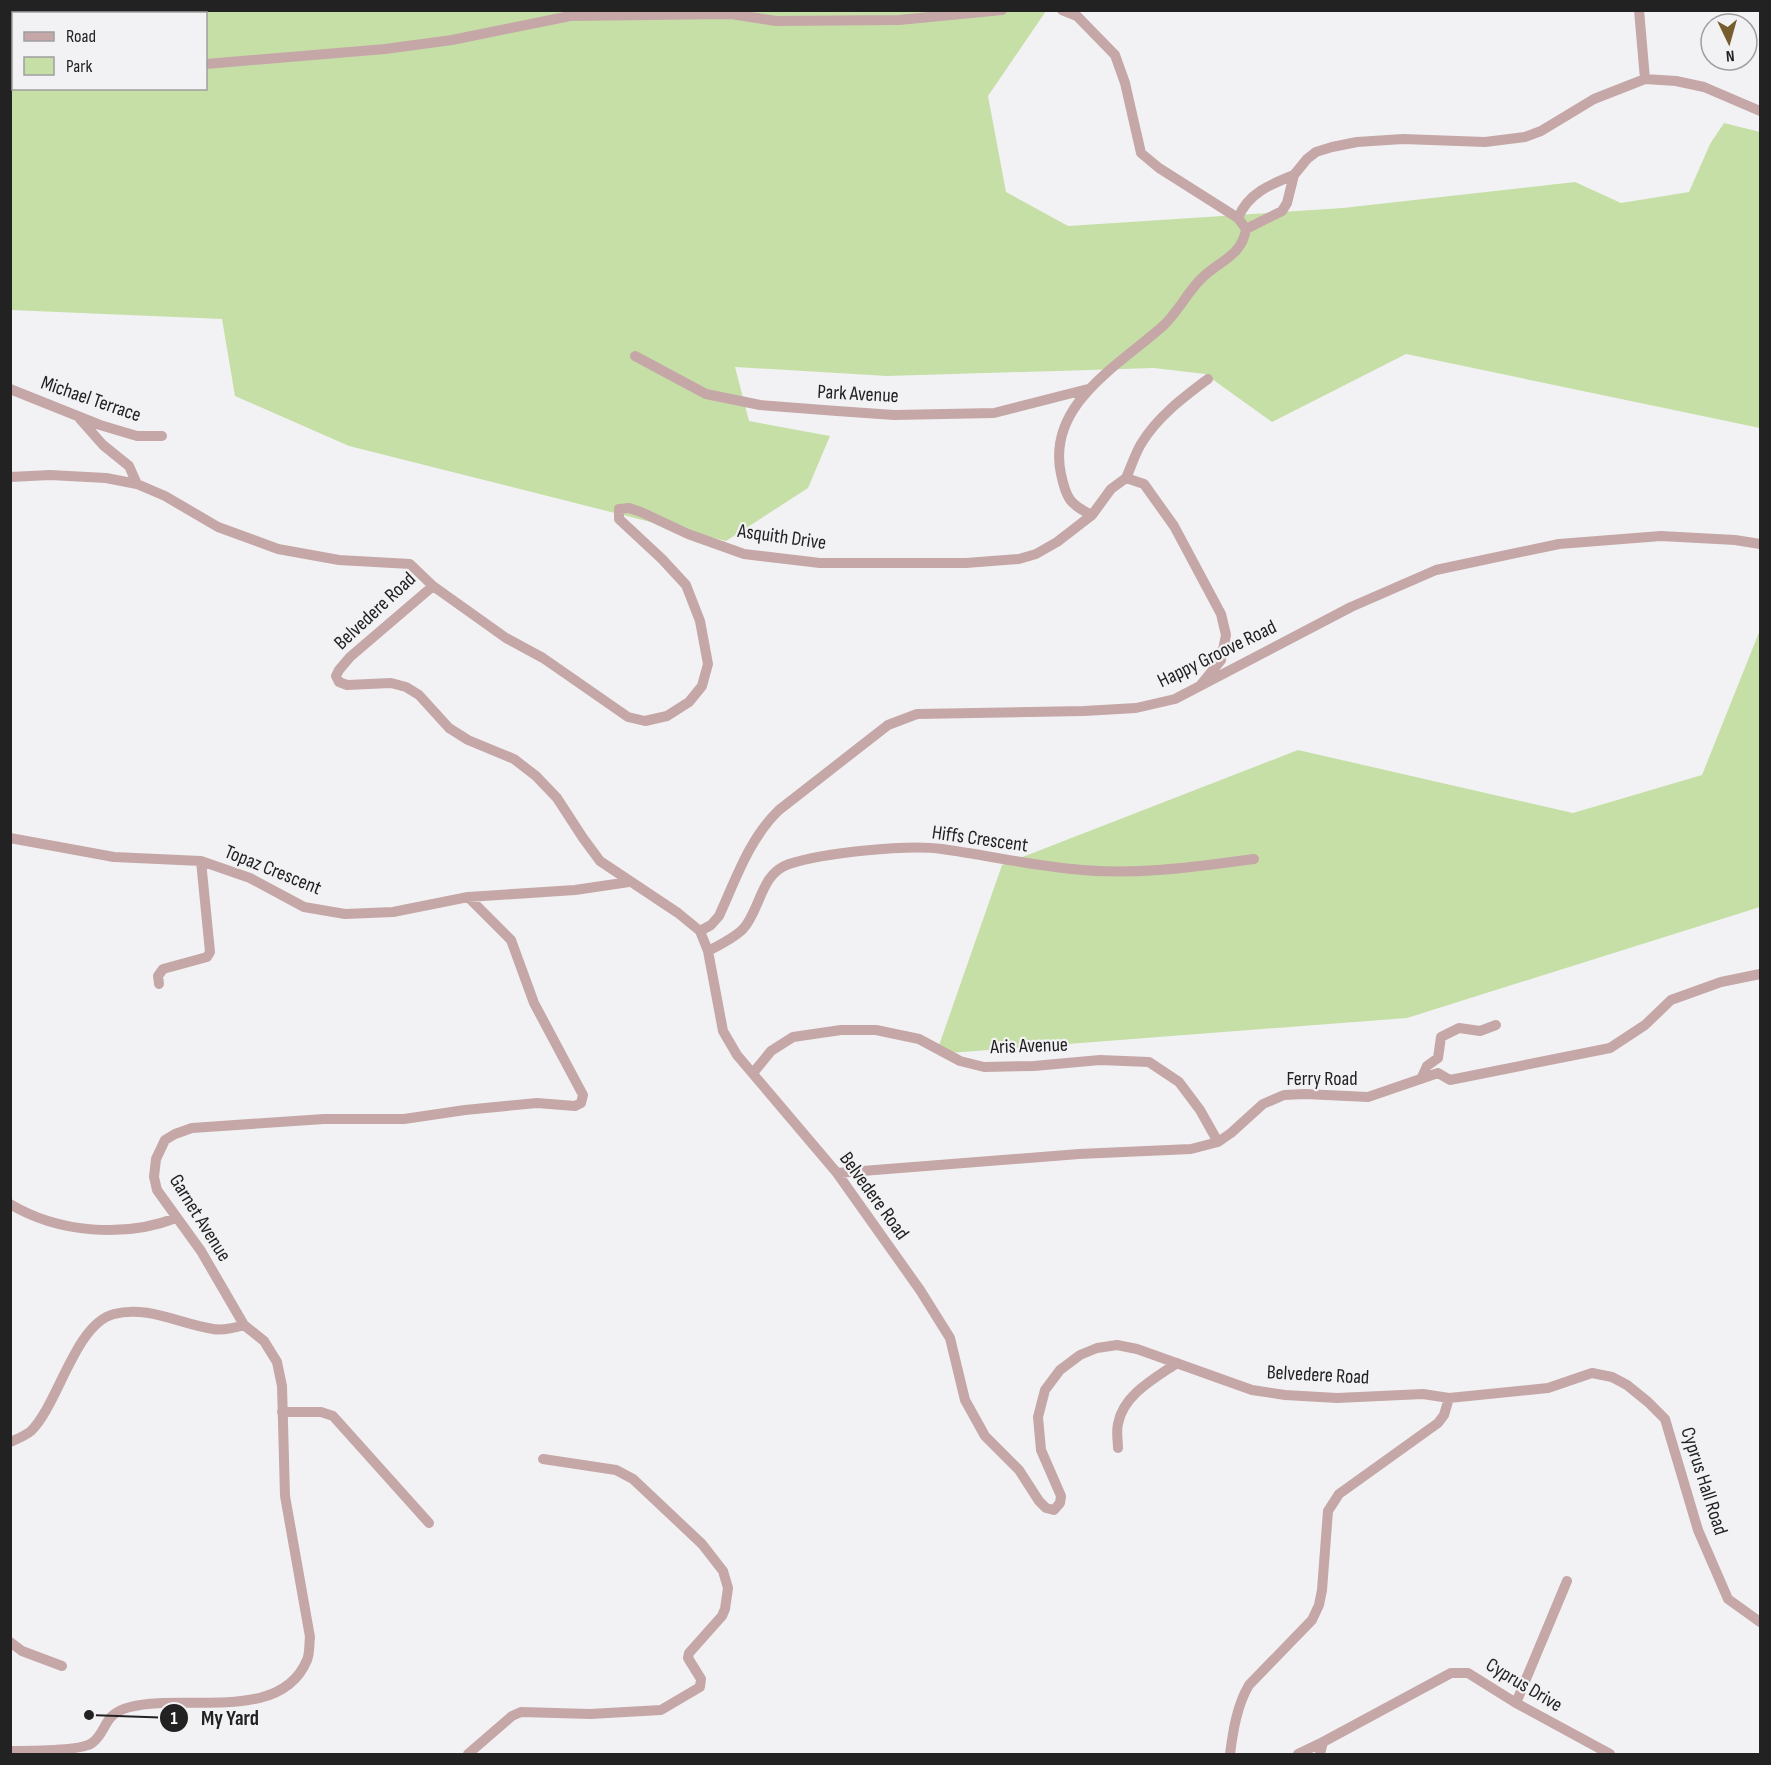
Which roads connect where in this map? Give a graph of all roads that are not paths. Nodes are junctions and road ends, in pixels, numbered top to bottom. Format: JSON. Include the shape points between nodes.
{"nodes":[{"id":1,"x":1002,"y":10,"type":"edge"},
{"id":2,"x":1062,"y":10,"type":"edge"},
{"id":3,"x":1639,"y":10,"type":"edge"},
{"id":4,"x":207,"y":64,"type":"edge"},
{"id":5,"x":1645,"y":79,"type":"junction"},
{"id":6,"x":1761,"y":111,"type":"edge"},
{"id":7,"x":1294,"y":176,"type":"junction"},
{"id":8,"x":1238,"y":218,"type":"junction"},
{"id":9,"x":1246,"y":229,"type":"junction"},
{"id":10,"x":634,"y":356,"type":"dead end"},
{"id":11,"x":1208,"y":379,"type":"dead end"},
{"id":12,"x":10,"y":389,"type":"edge"},
{"id":13,"x":1088,"y":389,"type":"junction"},
{"id":14,"x":73,"y":413,"type":"junction"},
{"id":15,"x":162,"y":436,"type":"dead end"},
{"id":16,"x":10,"y":477,"type":"edge"},
{"id":17,"x":1126,"y":478,"type":"junction"},
{"id":18,"x":136,"y":484,"type":"junction"},
{"id":19,"x":1092,"y":515,"type":"junction"},
{"id":20,"x":1761,"y":544,"type":"edge"},
{"id":21,"x":433,"y":586,"type":"junction"},
{"id":22,"x":1200,"y":686,"type":"junction"},
{"id":23,"x":10,"y":838,"type":"edge"},
{"id":24,"x":1254,"y":860,"type":"dead end"},
{"id":25,"x":201,"y":861,"type":"junction"},
{"id":26,"x":629,"y":882,"type":"junction"},
{"id":27,"x":468,"y":897,"type":"junction"},
{"id":28,"x":700,"y":931,"type":"junction"},
{"id":29,"x":708,"y":951,"type":"junction"},
{"id":30,"x":1761,"y":974,"type":"edge"},
{"id":31,"x":159,"y":984,"type":"dead end"},
{"id":32,"x":1496,"y":1025,"type":"dead end"},
{"id":33,"x":753,"y":1073,"type":"junction"},
{"id":34,"x":1420,"y":1079,"type":"junction"},
{"id":35,"x":1218,"y":1142,"type":"junction"},
{"id":36,"x":837,"y":1173,"type":"junction"},
{"id":37,"x":10,"y":1204,"type":"edge"},
{"id":38,"x":176,"y":1218,"type":"junction"},
{"id":39,"x":244,"y":1325,"type":"junction"},
{"id":40,"x":1177,"y":1363,"type":"junction"},
{"id":41,"x":1449,"y":1398,"type":"junction"},
{"id":42,"x":282,"y":1412,"type":"junction"},
{"id":43,"x":10,"y":1442,"type":"edge"},
{"id":44,"x":1118,"y":1448,"type":"dead end"},
{"id":45,"x":543,"y":1459,"type":"dead end"},
{"id":46,"x":429,"y":1523,"type":"dead end"},
{"id":47,"x":1567,"y":1581,"type":"dead end"},
{"id":48,"x":1761,"y":1622,"type":"edge"},
{"id":49,"x":10,"y":1642,"type":"edge"},
{"id":50,"x":62,"y":1666,"type":"dead end"},
{"id":51,"x":1516,"y":1703,"type":"junction"},
{"id":52,"x":1323,"y":1742,"type":"junction"},
{"id":53,"x":10,"y":1751,"type":"edge"},
{"id":54,"x":468,"y":1755,"type":"edge"},
{"id":55,"x":1230,"y":1755,"type":"edge"},
{"id":56,"x":1298,"y":1755,"type":"edge"},
{"id":57,"x":1320,"y":1755,"type":"edge"},
{"id":58,"x":1610,"y":1755,"type":"edge"}],
"edges":[{"from":1,"to":4,"type":"street","via":[[899,20],[570,16],[385,49]]},
{"from":2,"to":8,"type":"street","via":[[1077,16],[1115,55],[1141,153]]},
{"from":3,"to":5,"type":"street"},
{"from":5,"to":6,"type":"street","via":[[1704,87]]},
{"from":5,"to":7,"type":"street","via":[[1594,99],[1541,131],[1525,136],[1485,142],[1358,142],[1316,152]]},
{"from":7,"to":8,"type":"street","via":[[1250,198]]},
{"from":7,"to":9,"type":"street","via":[[1282,211]]},
{"from":8,"to":9,"type":"street"},
{"from":9,"to":13,"type":"street","via":[[1242,244],[1203,276],[1166,323]]},
{"from":10,"to":13,"type":"street","name":"Park Avenue","via":[[706,394],[760,405],[837,411],[905,415],[994,413]]},
{"from":11,"to":17,"type":"street","via":[[1184,397],[1142,443]]},
{"from":12,"to":14,"type":"street","name":"Michael Terrace"},
{"from":13,"to":19,"type":"street","via":[[1065,423],[1058,460],[1064,487],[1074,507]]},
{"from":14,"to":15,"type":"street","name":"Michael Terrace","via":[[137,436]]},
{"from":14,"to":18,"type":"street","via":[[129,466]]},
{"from":16,"to":18,"type":"street","name":"Belvedere Road","via":[[106,478]]},
{"from":17,"to":19,"type":"street","name":"Asquith Drive","via":[[1111,489]]},
{"from":17,"to":22,"type":"street","via":[[1144,484],[1168,518],[1221,614],[1226,635],[1221,660]]},
{"from":18,"to":21,"type":"street","name":"Belvedere Road","via":[[218,527],[278,549],[339,560],[410,564]]},
{"from":19,"to":21,"type":"street","name":"Asquith Drive","via":[[1057,542],[1019,559],[820,563],[744,554],[641,512],[619,509],[619,519],[686,585],[700,621],[708,664],[702,686],[689,702],[667,716],[645,721],[628,717]]},
{"from":20,"to":22,"type":"street","name":"Happy Groove Road","via":[[1661,536],[1559,544],[1436,570],[1351,606]]},
{"from":21,"to":26,"type":"street","name":"Belvedere Road","via":[[350,657],[336,676],[339,682],[406,687],[449,728],[514,759],[557,798],[600,861]]},
{"from":22,"to":28,"type":"street","name":"Happy Groove Road","via":[[1175,699],[1136,708],[1029,714],[917,714],[888,725],[764,824],[719,916]]},
{"from":23,"to":25,"type":"street","name":"Topaz Crescent","via":[[114,857]]},
{"from":24,"to":29,"type":"street","name":"Hiffs Crescent","via":[[1163,871],[1075,870],[940,848],[830,856],[788,864],[775,872],[742,930]]},
{"from":25,"to":27,"type":"street","name":"Topaz Crescent","via":[[250,878],[304,907],[345,914],[393,912]]},
{"from":25,"to":31,"type":"street","via":[[210,952],[207,957],[163,969],[158,975]]},
{"from":26,"to":27,"type":"street","name":"Topaz Crescent"},
{"from":26,"to":28,"type":"street","name":"Belvedere Road"},
{"from":27,"to":38,"type":"street","name":"Garnet Avenue","via":[[511,940],[534,1003],[583,1095],[581,1103],[517,1105],[404,1119],[324,1119],[192,1128],[165,1140],[156,1159],[157,1190]]},
{"from":28,"to":29,"type":"street","name":"Belvedere Road"},
{"from":29,"to":33,"type":"street","name":"Belvedere Road","via":[[723,1031]]},
{"from":30,"to":34,"type":"street","name":"Ferry Road","via":[[1721,982],[1671,1000],[1644,1025],[1610,1047],[1450,1080],[1437,1073]]},
{"from":32,"to":34,"type":"street","via":[[1480,1031],[1459,1029],[1441,1037],[1438,1058],[1427,1066]]},
{"from":33,"to":35,"type":"street","name":"Aris Avenue","via":[[771,1051],[793,1037],[842,1030],[876,1030],[920,1039],[960,1060],[984,1067],[1101,1060],[1149,1062],[1179,1082]]},
{"from":33,"to":36,"type":"street","name":"Belvedere Road"},
{"from":34,"to":35,"type":"street","name":"Ferry Road","via":[[1368,1097],[1284,1095],[1263,1104]]},
{"from":35,"to":36,"type":"street","name":"Ferry Road","via":[[1191,1149]]},
{"from":36,"to":40,"type":"street","name":"Belvedere Road","via":[[950,1338],[965,1400],[985,1436],[1020,1470],[1046,1508],[1054,1510],[1061,1496],[1041,1450],[1038,1417],[1045,1389],[1060,1370],[1080,1355],[1117,1345]]},
{"from":37,"to":38,"type":"street","via":[[43,1220],[95,1230],[126,1229]]},
{"from":38,"to":39,"type":"street","name":"Garnet Avenue","via":[[201,1251]]},
{"from":39,"to":42,"type":"street","name":"Garnet Avenue","via":[[264,1341],[277,1362]]},
{"from":39,"to":43,"type":"street","via":[[214,1329],[132,1311],[112,1314],[91,1329],[31,1431]]},
{"from":40,"to":41,"type":"street","name":"Belvedere Road","via":[[1251,1390],[1285,1395],[1337,1398],[1423,1394]]},
{"from":40,"to":44,"type":"street","via":[[1126,1403],[1118,1423]]},
{"from":41,"to":48,"type":"street","name":"Cyprus Hall Road","via":[[1548,1388],[1592,1373],[1627,1385],[1665,1419],[1698,1530],[1728,1599]]},
{"from":41,"to":55,"type":"street","via":[[1438,1423],[1332,1502],[1319,1605],[1312,1620],[1244,1693]]},
{"from":42,"to":46,"type":"street","via":[[321,1412],[333,1416]]},
{"from":42,"to":53,"type":"street","name":"Garnet Avenue","via":[[285,1496],[310,1637],[308,1659],[298,1674],[287,1687],[254,1699],[144,1704],[115,1712],[84,1748]]},
{"from":45,"to":54,"type":"street","via":[[616,1470],[633,1479],[702,1544],[723,1571],[728,1588],[725,1609],[689,1653],[688,1658],[701,1679],[700,1687],[661,1710],[521,1712]]},
{"from":47,"to":51,"type":"street"},
{"from":49,"to":50,"type":"street","via":[[22,1651]]},
{"from":51,"to":52,"type":"street","name":"Cyprus Drive","via":[[1468,1673],[1451,1673]]},
{"from":51,"to":58,"type":"street","name":"Cyprus Drive"},
{"from":52,"to":56,"type":"street"},
{"from":52,"to":57,"type":"street"}]}
